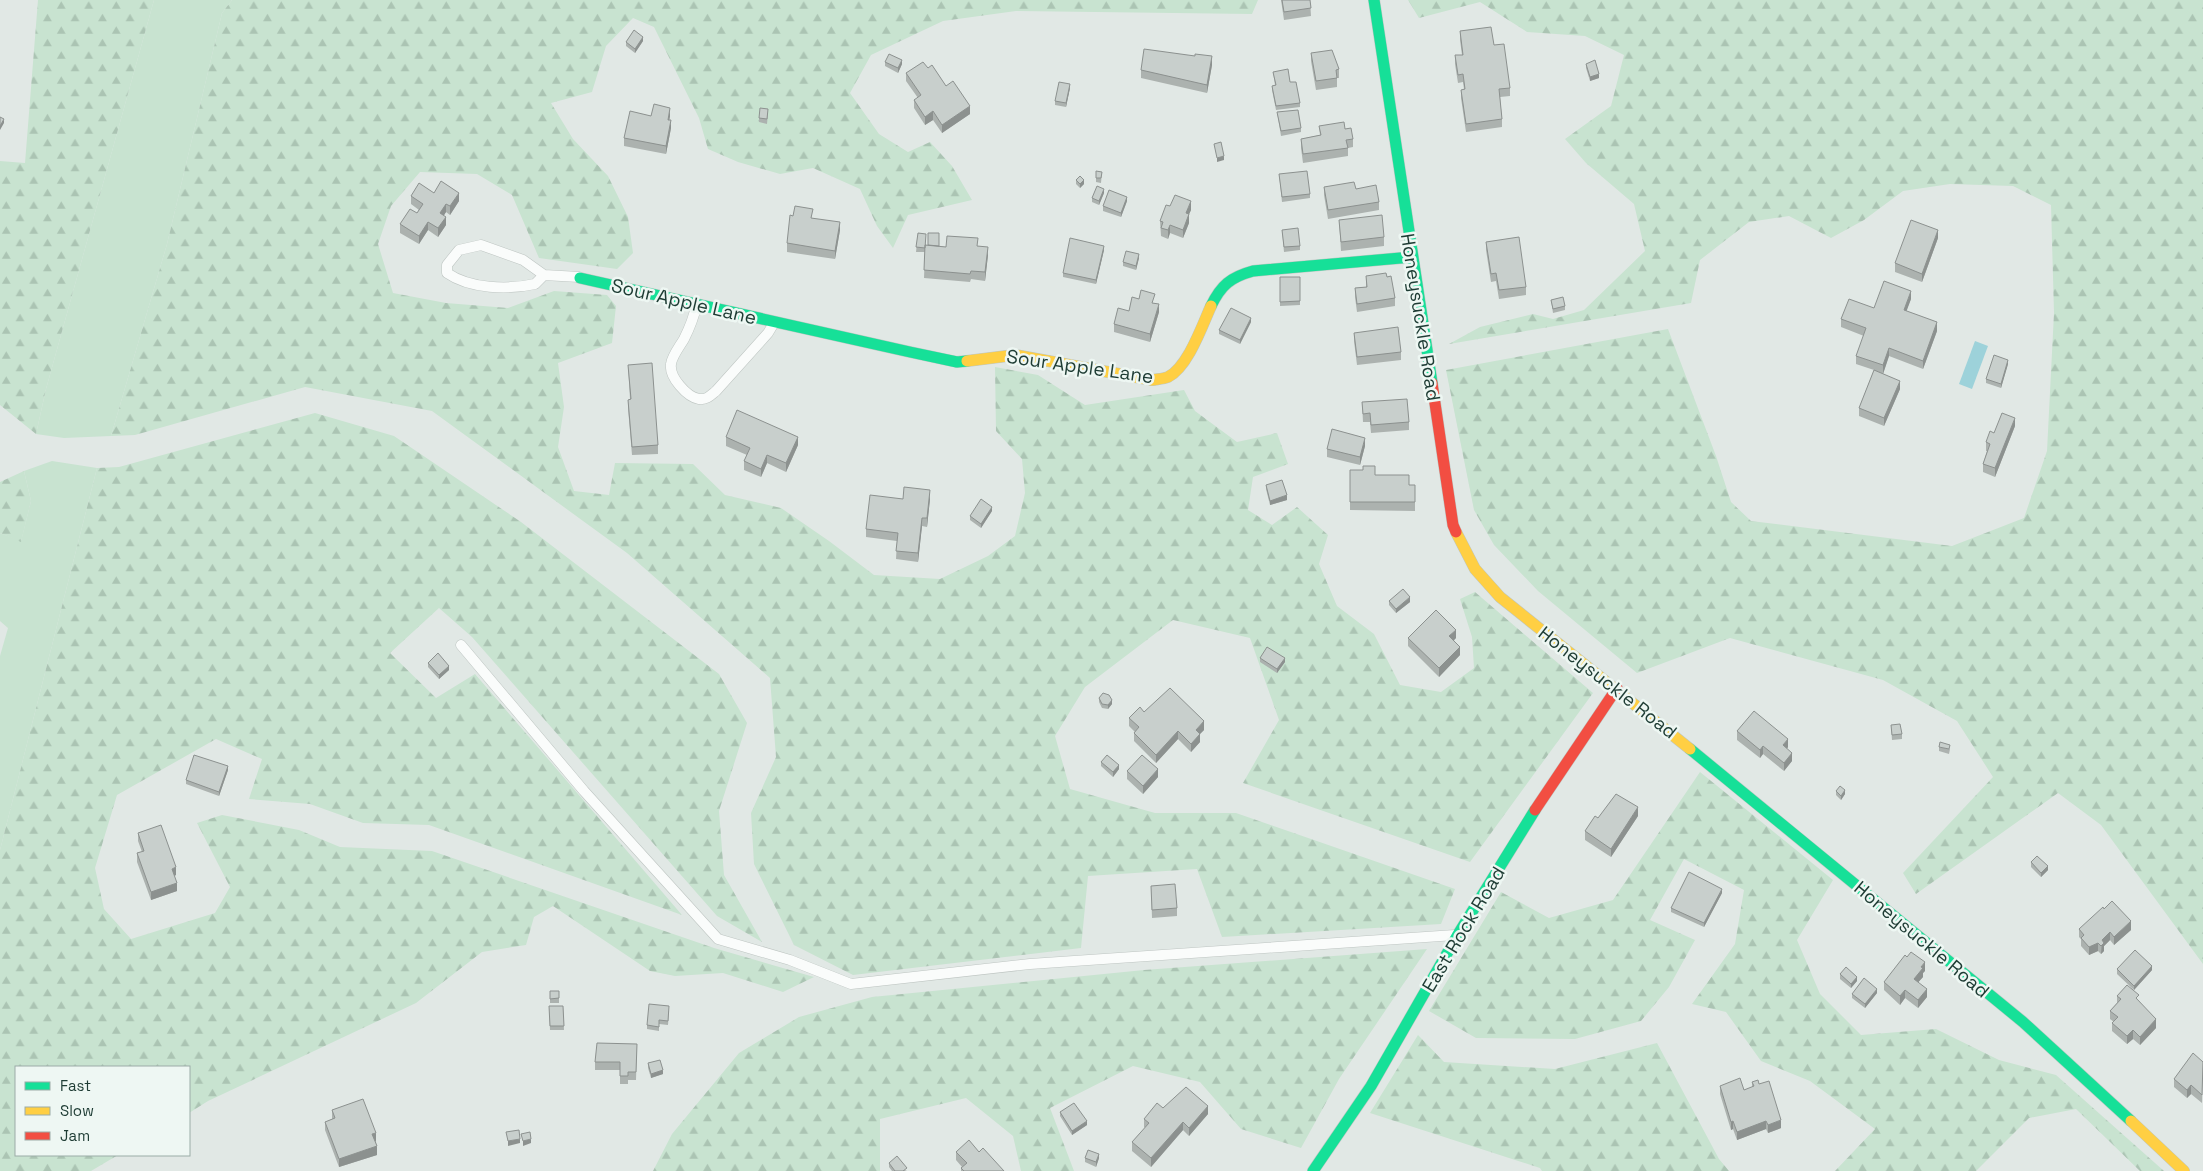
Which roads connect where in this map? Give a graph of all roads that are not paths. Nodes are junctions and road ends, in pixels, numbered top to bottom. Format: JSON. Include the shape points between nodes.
{"nodes":[{"id":1,"x":1374,"y":0,"type":"edge"},
{"id":2,"x":1412,"y":257,"type":"junction"},
{"id":3,"x":544,"y":275,"type":"junction"},
{"id":4,"x":580,"y":278,"type":"joint"},
{"id":5,"x":697,"y":303,"type":"junction"},
{"id":6,"x":774,"y":322,"type":"junction"},
{"id":7,"x":461,"y":645,"type":"dead end"},
{"id":8,"x":1617,"y":688,"type":"junction"},
{"id":9,"x":1458,"y":935,"type":"junction"},
{"id":10,"x":1313,"y":1171,"type":"edge"},
{"id":11,"x":2184,"y":1171,"type":"edge"}],
"edges":[{"from":1,"to":2,"type":"street","name":"Honeysuckle Road"},
{"from":2,"to":6,"type":"street","name":"Sour Apple Lane","via":[[1237,275],[1218,291],[1185,362],[1167,377],[1152,380],[1015,355],[997,354],[957,362]]},
{"from":2,"to":8,"type":"street","name":"Honeysuckle Road","via":[[1453,525],[1462,545],[1475,569],[1500,597]]},
{"from":3,"to":3,"type":"lane","via":[[523,260],[481,245],[459,250],[447,265],[448,273],[457,280],[499,287],[534,284]]},
{"from":3,"to":4,"type":"lane"},
{"from":4,"to":5,"type":"street","name":"Sour Apple Lane"},
{"from":5,"to":6,"type":"street","name":"Sour Apple Lane"},
{"from":5,"to":6,"type":"lane","via":[[685,338],[671,363],[677,381],[698,399],[709,398],[716,391]]},
{"from":7,"to":9,"type":"lane","via":[[584,791],[718,939],[790,960],[850,984],[1040,963]]},
{"from":8,"to":9,"type":"street","name":"East Rock Road"},
{"from":8,"to":11,"type":"street","name":"Honeysuckle Road","via":[[2022,1022]]},
{"from":9,"to":10,"type":"street","name":"East Rock Road","via":[[1360,1103]]}]}
